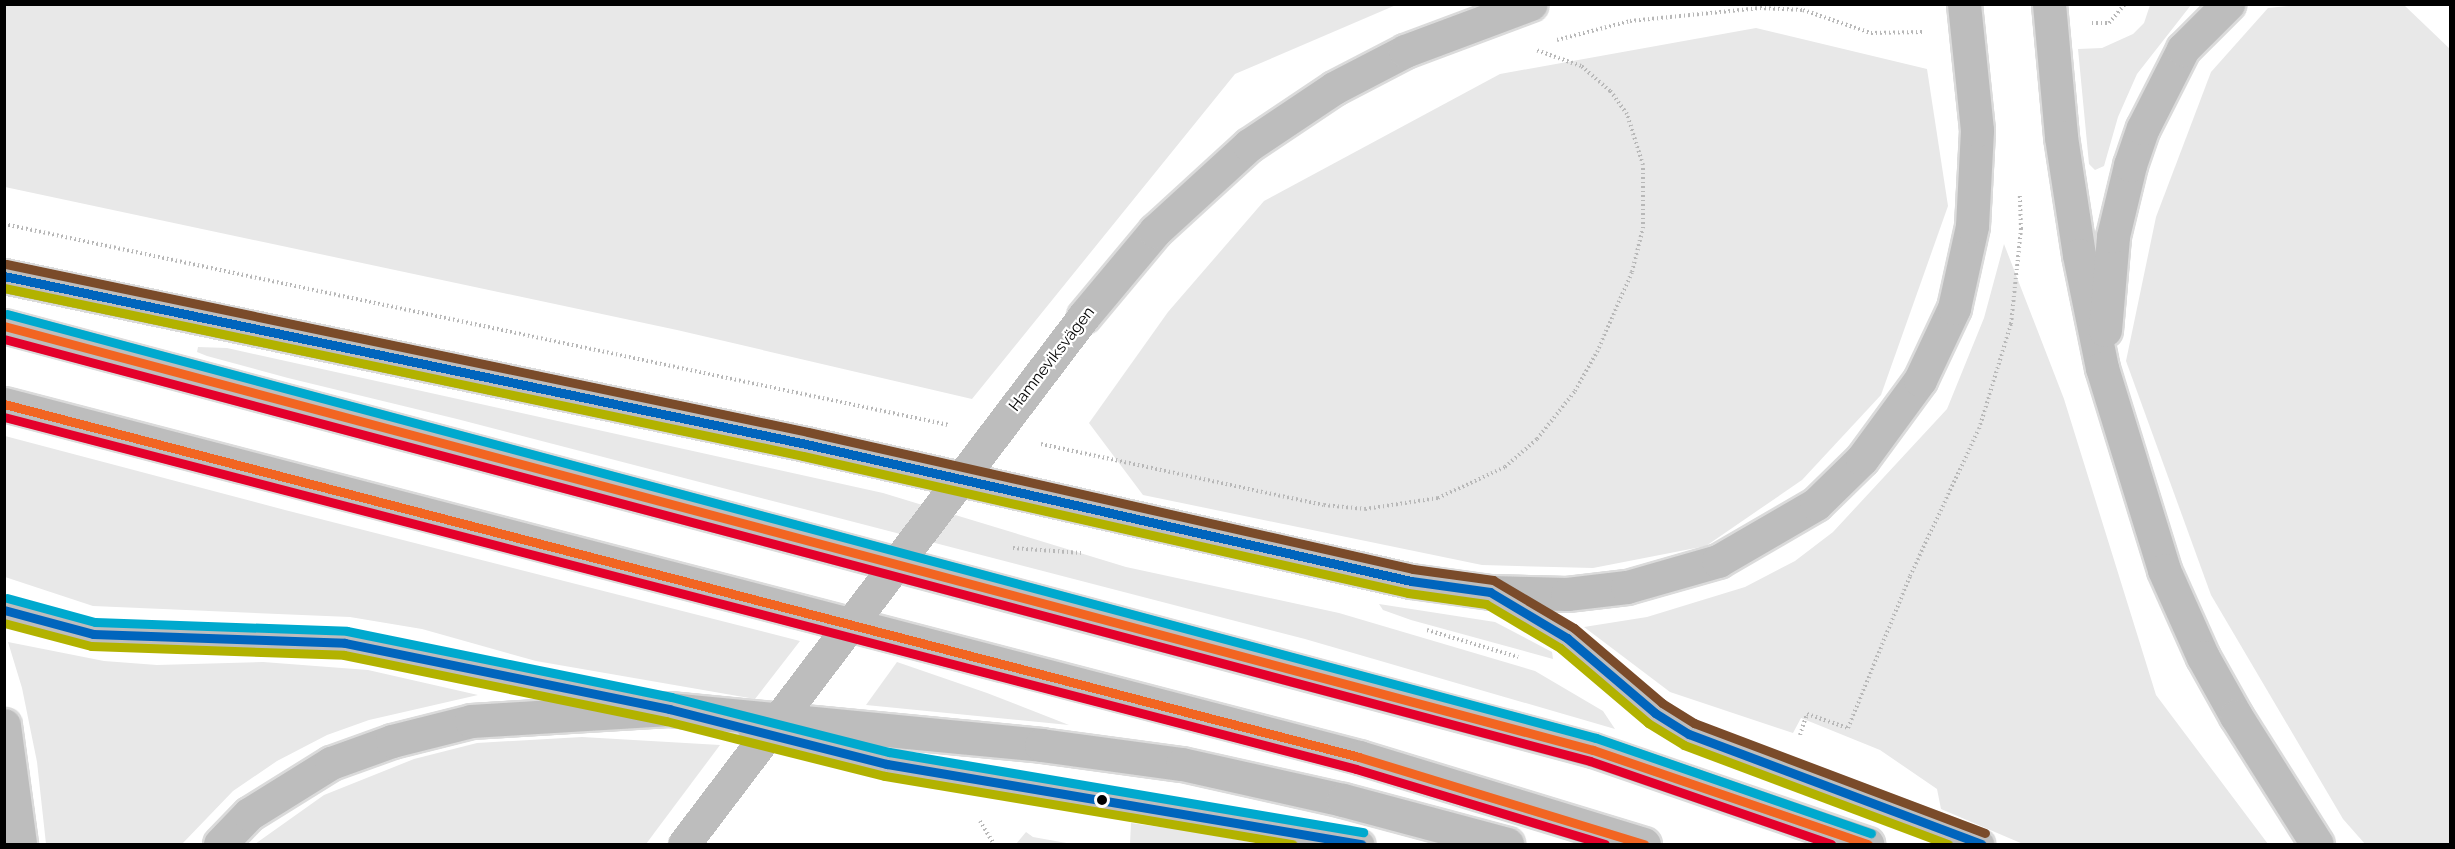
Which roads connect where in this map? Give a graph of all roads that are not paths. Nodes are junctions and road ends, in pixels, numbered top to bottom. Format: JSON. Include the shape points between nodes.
{"nodes":[{"id":1,"x":1531,"y":4,"type":"edge"},
{"id":2,"x":2228,"y":4,"type":"edge"},
{"id":3,"x":2050,"y":14,"type":"edge"},
{"id":4,"x":1964,"y":18,"type":"edge"},
{"id":5,"x":4,"y":276,"type":"edge"},
{"id":6,"x":4,"y":326,"type":"edge"},
{"id":7,"x":2102,"y":368,"type":"junction"},
{"id":8,"x":4,"y":404,"type":"edge"},
{"id":9,"x":1490,"y":592,"type":"junction"},
{"id":10,"x":4,"y":610,"type":"edge"},
{"id":11,"x":669,"y":709,"type":"junction"},
{"id":12,"x":4,"y":725,"type":"edge"},
{"id":13,"x":20,"y":844,"type":"edge"},
{"id":14,"x":220,"y":844,"type":"edge"},
{"id":15,"x":684,"y":844,"type":"edge"},
{"id":16,"x":1361,"y":844,"type":"edge"},
{"id":17,"x":1507,"y":844,"type":"edge"},
{"id":18,"x":1644,"y":844,"type":"edge"},
{"id":19,"x":1867,"y":844,"type":"edge"},
{"id":20,"x":1981,"y":844,"type":"edge"},
{"id":21,"x":2318,"y":844,"type":"edge"}],
"edges":[{"from":1,"to":15,"type":"main road","name":"Hamneviksvägen","bridge":true,"via":[[1405,51],[1334,88],[1249,145],[1155,231],[1084,316]]},
{"from":2,"to":7,"type":"main road","via":[[2183,49],[2162,85],[2130,165],[2113,236]]},
{"from":3,"to":7,"type":"main road","via":[[2061,137]]},
{"from":4,"to":9,"type":"main road","via":[[1977,130],[1977,177],[1965,267],[1954,308],[1920,380],[1862,459],[1816,504],[1718,561],[1627,587],[1566,594]]},
{"from":5,"to":9,"type":"main road","via":[[806,444],[1411,581]]},
{"from":6,"to":19,"type":"main road","via":[[1029,596],[1593,750]]},
{"from":7,"to":21,"type":"main road","via":[[2164,570],[2198,646],[2236,716]]},
{"from":8,"to":18,"type":"main road","via":[[1359,757]]},
{"from":9,"to":20,"type":"lane","via":[[1566,638],[1655,713],[1689,734]]},
{"from":10,"to":11,"type":"lane","via":[[93,634],[345,643]]},
{"from":11,"to":14,"type":"main road","via":[[471,721],[392,741],[331,763],[249,814]]},
{"from":11,"to":16,"type":"lane","via":[[887,764]]},
{"from":11,"to":17,"type":"main road","via":[[1041,745],[1182,764],[1343,800]]},
{"from":12,"to":13,"type":"main road"}]}
